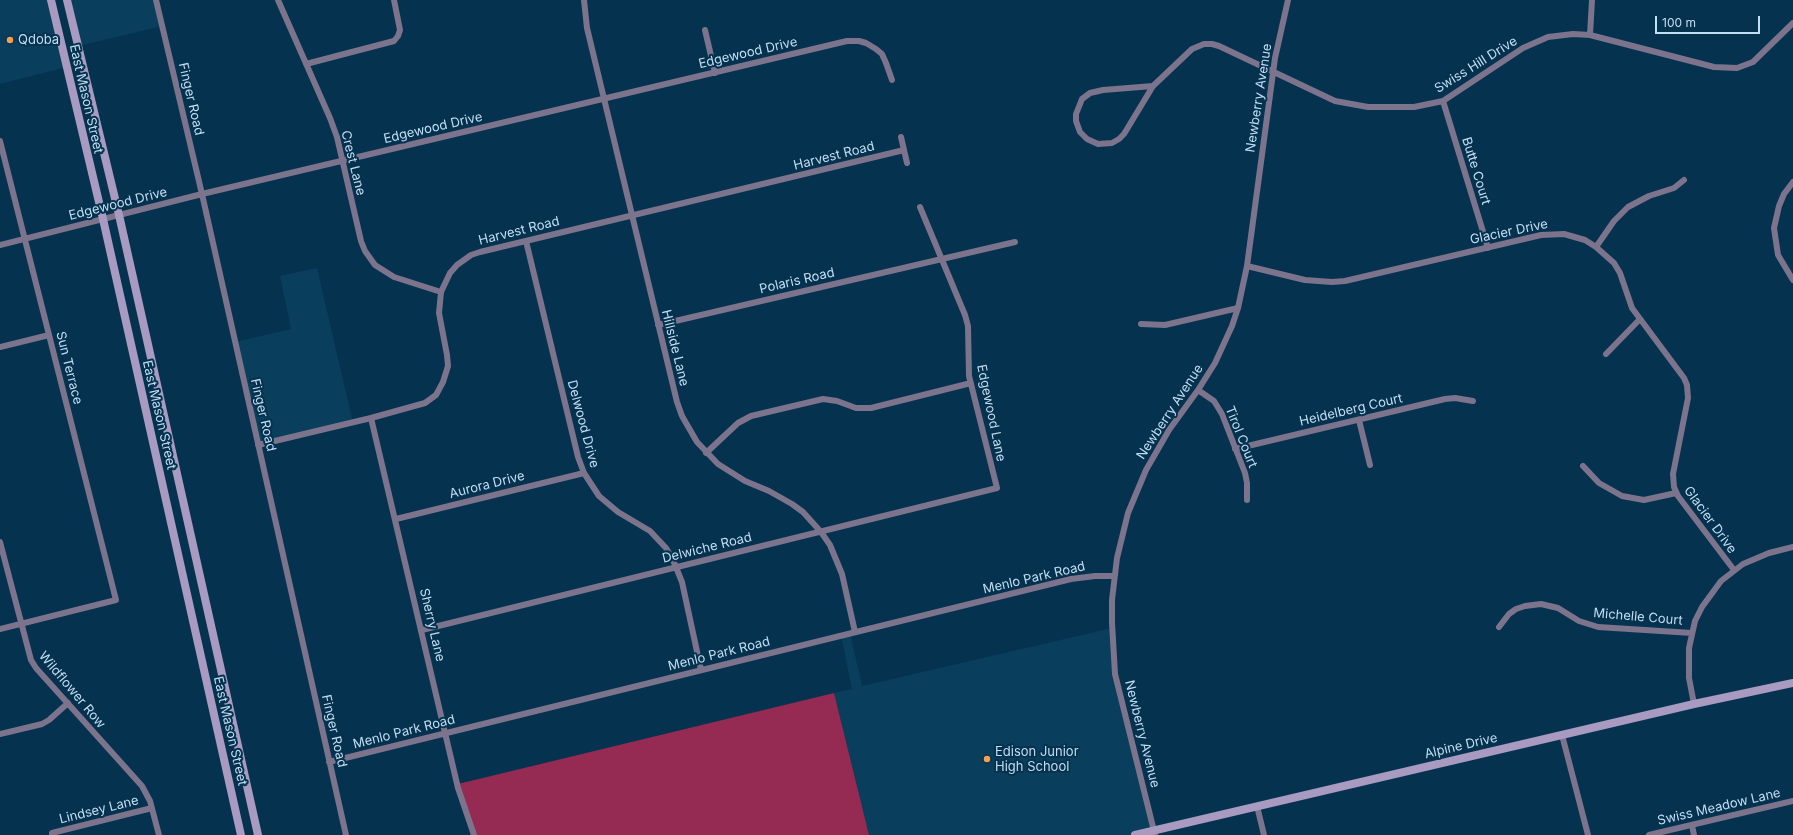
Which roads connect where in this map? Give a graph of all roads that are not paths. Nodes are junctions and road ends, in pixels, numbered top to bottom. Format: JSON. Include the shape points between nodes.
{"nodes":[{"id":1,"x":51,"y":0,"type":"edge"},
{"id":2,"x":67,"y":0,"type":"edge"},
{"id":3,"x":156,"y":0,"type":"edge"},
{"id":4,"x":278,"y":0,"type":"edge"},
{"id":5,"x":394,"y":0,"type":"edge"},
{"id":6,"x":584,"y":0,"type":"edge"},
{"id":7,"x":1288,"y":0,"type":"edge"},
{"id":8,"x":1592,"y":0,"type":"edge"},
{"id":9,"x":1793,"y":23,"type":"edge"},
{"id":10,"x":705,"y":30,"type":"dead end"},
{"id":11,"x":1590,"y":35,"type":"junction"},
{"id":12,"x":306,"y":64,"type":"junction"},
{"id":13,"x":1273,"y":72,"type":"junction"},
{"id":14,"x":715,"y":73,"type":"junction"},
{"id":15,"x":892,"y":80,"type":"dead end"},
{"id":16,"x":1153,"y":86,"type":"junction"},
{"id":17,"x":604,"y":99,"type":"junction"},
{"id":18,"x":1443,"y":102,"type":"junction"},
{"id":19,"x":901,"y":137,"type":"dead end"},
{"id":20,"x":0,"y":141,"type":"edge"},
{"id":21,"x":904,"y":150,"type":"junction"},
{"id":22,"x":342,"y":161,"type":"junction"},
{"id":23,"x":908,"y":163,"type":"dead end"},
{"id":24,"x":1684,"y":180,"type":"dead end"},
{"id":25,"x":1793,"y":182,"type":"edge"},
{"id":26,"x":202,"y":194,"type":"junction"},
{"id":27,"x":920,"y":207,"type":"dead end"},
{"id":28,"x":119,"y":215,"type":"junction"},
{"id":29,"x":632,"y":216,"type":"junction"},
{"id":30,"x":102,"y":219,"type":"junction"},
{"id":31,"x":25,"y":238,"type":"junction"},
{"id":32,"x":526,"y":241,"type":"junction"},
{"id":33,"x":1015,"y":242,"type":"dead end"},
{"id":34,"x":0,"y":245,"type":"edge"},
{"id":35,"x":1596,"y":246,"type":"junction"},
{"id":36,"x":1488,"y":248,"type":"junction"},
{"id":37,"x":941,"y":259,"type":"junction"},
{"id":38,"x":1247,"y":266,"type":"junction"},
{"id":39,"x":1793,"y":280,"type":"edge"},
{"id":40,"x":440,"y":292,"type":"junction"},
{"id":41,"x":1238,"y":308,"type":"junction"},
{"id":42,"x":1640,"y":319,"type":"junction"},
{"id":43,"x":1141,"y":324,"type":"dead end"},
{"id":44,"x":658,"y":325,"type":"junction"},
{"id":45,"x":49,"y":335,"type":"junction"},
{"id":46,"x":0,"y":347,"type":"edge"},
{"id":47,"x":1606,"y":354,"type":"dead end"},
{"id":48,"x":971,"y":383,"type":"junction"},
{"id":49,"x":1198,"y":390,"type":"junction"},
{"id":50,"x":1473,"y":401,"type":"dead end"},
{"id":51,"x":371,"y":418,"type":"junction"},
{"id":52,"x":1359,"y":420,"type":"junction"},
{"id":53,"x":258,"y":445,"type":"junction"},
{"id":54,"x":1235,"y":449,"type":"junction"},
{"id":55,"x":706,"y":453,"type":"junction"},
{"id":56,"x":1370,"y":465,"type":"dead end"},
{"id":57,"x":1583,"y":466,"type":"dead end"},
{"id":58,"x":584,"y":473,"type":"junction"},
{"id":59,"x":997,"y":488,"type":"joint"},
{"id":60,"x":1676,"y":493,"type":"junction"},
{"id":61,"x":1246,"y":500,"type":"dead end"},
{"id":62,"x":396,"y":519,"type":"junction"},
{"id":63,"x":821,"y":532,"type":"junction"},
{"id":64,"x":0,"y":542,"type":"edge"},
{"id":65,"x":1793,"y":547,"type":"edge"},
{"id":66,"x":677,"y":567,"type":"junction"},
{"id":67,"x":1734,"y":570,"type":"junction"},
{"id":68,"x":1114,"y":576,"type":"junction"},
{"id":69,"x":20,"y":624,"type":"junction"},
{"id":70,"x":1498,"y":627,"type":"dead end"},
{"id":71,"x":0,"y":629,"type":"edge"},
{"id":72,"x":422,"y":630,"type":"junction"},
{"id":73,"x":855,"y":632,"type":"junction"},
{"id":74,"x":1692,"y":633,"type":"junction"},
{"id":75,"x":701,"y":670,"type":"junction"},
{"id":76,"x":1793,"y":683,"type":"edge"},
{"id":77,"x":68,"y":703,"type":"junction"},
{"id":78,"x":1694,"y":704,"type":"junction"},
{"id":79,"x":446,"y":733,"type":"junction"},
{"id":80,"x":0,"y":734,"type":"edge"},
{"id":81,"x":1562,"y":735,"type":"junction"},
{"id":82,"x":329,"y":762,"type":"junction"},
{"id":83,"x":1793,"y":801,"type":"edge"},
{"id":84,"x":1257,"y":806,"type":"junction"},
{"id":85,"x":152,"y":808,"type":"junction"},
{"id":86,"x":1692,"y":825,"type":"junction"},
{"id":87,"x":1155,"y":833,"type":"edge"},
{"id":88,"x":52,"y":834,"type":"edge"},
{"id":89,"x":159,"y":835,"type":"edge"},
{"id":90,"x":241,"y":835,"type":"edge"},
{"id":91,"x":258,"y":835,"type":"edge"},
{"id":92,"x":346,"y":835,"type":"edge"},
{"id":93,"x":474,"y":835,"type":"edge"},
{"id":94,"x":1135,"y":835,"type":"edge"},
{"id":95,"x":1264,"y":835,"type":"edge"},
{"id":96,"x":1588,"y":835,"type":"edge"},
{"id":97,"x":1649,"y":835,"type":"edge"},
{"id":98,"x":1694,"y":835,"type":"edge"}],
"edges":[{"from":1,"to":30,"type":"main road","name":"East Mason Street"},
{"from":2,"to":28,"type":"main road","name":"East Mason Street"},
{"from":3,"to":26,"type":"street","name":"Finger Road"},
{"from":4,"to":12,"type":"street","name":"Crest Lane"},
{"from":5,"to":12,"type":"street","via":[[400,30],[394,42]]},
{"from":6,"to":17,"type":"street","name":"Hillside Lane","via":[[586,23]]},
{"from":7,"to":13,"type":"street","name":"Newberry Avenue"},
{"from":8,"to":11,"type":"street"},
{"from":9,"to":11,"type":"street","name":"Swiss Hill Drive","via":[[1753,62],[1737,68],[1714,67]]},
{"from":10,"to":14,"type":"street"},
{"from":11,"to":18,"type":"street","name":"Swiss Hill Drive","via":[[1560,35],[1536,42],[1523,48]]},
{"from":12,"to":22,"type":"street","name":"Crest Lane","via":[[330,118]]},
{"from":13,"to":16,"type":"street","name":"Swiss Hill Drive","via":[[1219,46],[1204,44],[1188,52]]},
{"from":13,"to":18,"type":"street","name":"Swiss Hill Drive","via":[[1324,96],[1351,105],[1414,107]]},
{"from":13,"to":38,"type":"street","name":"Newberry Avenue"},
{"from":14,"to":15,"type":"street","name":"Edgewood Drive","via":[[848,41],[859,41],[882,54]]},
{"from":14,"to":17,"type":"street","name":"Edgewood Drive"},
{"from":16,"to":16,"type":"street","name":"Swiss Hill Drive","via":[[1090,93],[1082,99],[1076,114],[1080,132],[1098,144],[1112,143],[1119,139]]},
{"from":17,"to":22,"type":"street","name":"Edgewood Drive"},
{"from":17,"to":29,"type":"street","name":"Hillside Lane"},
{"from":18,"to":36,"type":"street","name":"Butte Court"},
{"from":19,"to":21,"type":"street"},
{"from":20,"to":31,"type":"street","name":"Sun Terrace"},
{"from":21,"to":23,"type":"street"},
{"from":21,"to":29,"type":"street","name":"Harvest Road"},
{"from":22,"to":26,"type":"street","name":"Edgewood Drive"},
{"from":22,"to":40,"type":"street","name":"Crest Lane","via":[[360,241],[370,259],[394,277]]},
{"from":24,"to":35,"type":"street","via":[[1674,188],[1649,196],[1628,207]]},
{"from":25,"to":39,"type":"street","via":[[1779,206],[1774,228],[1778,255]]},
{"from":26,"to":28,"type":"street","name":"Edgewood Drive"},
{"from":26,"to":53,"type":"street","name":"Finger Road"},
{"from":27,"to":37,"type":"street","name":"Edgewood Lane"},
{"from":28,"to":30,"type":"street","name":"Edgewood Drive"},
{"from":28,"to":91,"type":"main road","name":"East Mason Street"},
{"from":29,"to":32,"type":"street","name":"Harvest Road"},
{"from":29,"to":44,"type":"street","name":"Hillside Lane"},
{"from":30,"to":31,"type":"street","name":"Edgewood Drive"},
{"from":30,"to":90,"type":"main road","name":"East Mason Street"},
{"from":31,"to":34,"type":"street","name":"Edgewood Drive"},
{"from":31,"to":45,"type":"street","name":"Sun Terrace"},
{"from":32,"to":40,"type":"street","name":"Harvest Road","via":[[480,252],[464,260],[450,273]]},
{"from":32,"to":58,"type":"street","name":"Delwood Drive"},
{"from":33,"to":37,"type":"street","name":"Polaris Road"},
{"from":35,"to":36,"type":"street","name":"Glacier Drive","via":[[1575,237],[1554,234]]},
{"from":35,"to":42,"type":"street","name":"Glacier Drive","via":[[1614,263],[1632,308]]},
{"from":36,"to":38,"type":"street","name":"Glacier Drive","via":[[1332,282],[1305,280]]},
{"from":37,"to":44,"type":"street","name":"Polaris Road"},
{"from":37,"to":48,"type":"street","name":"Edgewood Lane","via":[[968,326]]},
{"from":38,"to":41,"type":"street","name":"Newberry Avenue"},
{"from":40,"to":51,"type":"street","name":"Harvest Road","via":[[439,313],[448,366],[436,395],[425,403]]},
{"from":41,"to":43,"type":"street","via":[[1165,325]]},
{"from":41,"to":49,"type":"street","name":"Newberry Avenue","via":[[1223,347]]},
{"from":42,"to":47,"type":"street"},
{"from":42,"to":60,"type":"street","name":"Glacier Drive","via":[[1687,385],[1688,398],[1673,474]]},
{"from":44,"to":55,"type":"street","name":"Hillside Lane","via":[[682,416]]},
{"from":45,"to":46,"type":"street"},
{"from":45,"to":69,"type":"street","name":"Sun Terrace","via":[[116,600]]},
{"from":48,"to":55,"type":"street","via":[[871,408],[856,408],[823,399],[751,416],[738,423]]},
{"from":48,"to":59,"type":"street","name":"Edgewood Lane"},
{"from":49,"to":54,"type":"street","name":"Tirol Court","via":[[1218,406]]},
{"from":49,"to":68,"type":"street","name":"Newberry Avenue","via":[[1169,430],[1146,470],[1128,513]]},
{"from":50,"to":52,"type":"street","name":"Heidelberg Court","via":[[1445,399]]},
{"from":51,"to":53,"type":"street","name":"Harvest Road"},
{"from":51,"to":62,"type":"street","name":"Sherry Lane"},
{"from":52,"to":54,"type":"street","name":"Heidelberg Court"},
{"from":52,"to":56,"type":"street"},
{"from":53,"to":82,"type":"street","name":"Finger Road"},
{"from":54,"to":61,"type":"street","name":"Tirol Court","via":[[1246,478]]},
{"from":55,"to":63,"type":"street","name":"Hillside Lane","via":[[731,473],[792,504]]},
{"from":57,"to":60,"type":"street","via":[[1599,483],[1622,496],[1644,500]]},
{"from":58,"to":62,"type":"street","name":"Aurora Drive"},
{"from":58,"to":66,"type":"street","name":"Delwood Drive","via":[[609,505],[639,523],[658,539]]},
{"from":59,"to":63,"type":"street","name":"Delwiche Road"},
{"from":60,"to":67,"type":"street","name":"Glacier Drive"},
{"from":62,"to":72,"type":"street","name":"Sherry Lane"},
{"from":63,"to":66,"type":"street","name":"Delwiche Road"},
{"from":63,"to":73,"type":"street","name":"Hillside Lane","via":[[830,545],[842,574]]},
{"from":64,"to":69,"type":"street","name":"Wildflower Row"},
{"from":65,"to":67,"type":"street","via":[[1756,557]]},
{"from":66,"to":72,"type":"street","name":"Delwiche Road"},
{"from":66,"to":75,"type":"street","name":"Delwood Drive"},
{"from":67,"to":74,"type":"street","via":[[1711,593],[1702,607]]},
{"from":68,"to":73,"type":"street","name":"Menlo Park Road","via":[[1075,578]]},
{"from":68,"to":87,"type":"street","name":"Newberry Avenue","via":[[1112,623],[1116,674]]},
{"from":69,"to":71,"type":"street"},
{"from":69,"to":77,"type":"street","name":"Wildflower Row","via":[[31,660]]},
{"from":70,"to":74,"type":"street","name":"Michelle Court","via":[[1516,609],[1541,604],[1554,607],[1579,621],[1598,627]]},
{"from":72,"to":79,"type":"street","name":"Sherry Lane"},
{"from":73,"to":75,"type":"street","name":"Menlo Park Road"},
{"from":74,"to":78,"type":"street","via":[[1688,664]]},
{"from":75,"to":79,"type":"street","name":"Menlo Park Road"},
{"from":76,"to":78,"type":"main road","name":"Alpine Drive"},
{"from":77,"to":80,"type":"street","via":[[42,724]]},
{"from":77,"to":85,"type":"street","name":"Wildflower Row","via":[[142,786]]},
{"from":78,"to":81,"type":"main road","name":"Alpine Drive"},
{"from":79,"to":82,"type":"street","name":"Menlo Park Road"},
{"from":79,"to":93,"type":"street","name":"Sherry Lane","via":[[458,788]]},
{"from":81,"to":84,"type":"main road","name":"Alpine Drive"},
{"from":81,"to":96,"type":"street"},
{"from":82,"to":92,"type":"street","name":"Finger Road"},
{"from":83,"to":86,"type":"street","name":"Swiss Meadow Lane"},
{"from":84,"to":87,"type":"main road","name":"Alpine Drive"},
{"from":84,"to":95,"type":"street"},
{"from":85,"to":88,"type":"street","name":"Lindsey Lane"},
{"from":85,"to":89,"type":"street","name":"Wildflower Row"},
{"from":86,"to":97,"type":"street","name":"Swiss Meadow Lane"},
{"from":86,"to":98,"type":"street"},
{"from":87,"to":94,"type":"main road","name":"Alpine Drive"}]}
